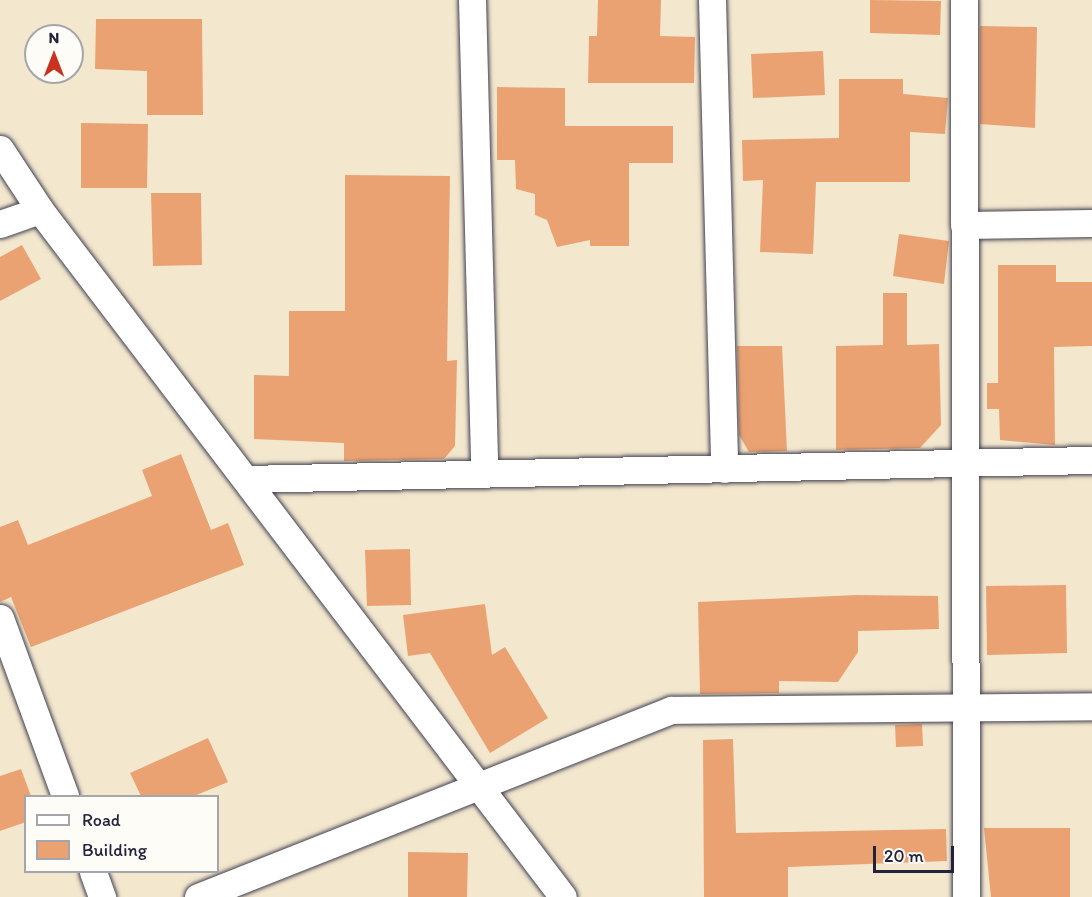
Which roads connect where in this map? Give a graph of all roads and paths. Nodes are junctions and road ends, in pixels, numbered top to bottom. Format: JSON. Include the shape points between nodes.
{"nodes":[{"id":1,"x":472,"y":0,"type":"edge"},
{"id":2,"x":712,"y":0,"type":"edge"},
{"id":3,"x":964,"y":0,"type":"edge"},
{"id":4,"x":0,"y":148,"type":"edge"},
{"id":5,"x":40,"y":210,"type":"junction"},
{"id":6,"x":1092,"y":223,"type":"edge"},
{"id":7,"x":0,"y":224,"type":"edge"},
{"id":8,"x":964,"y":225,"type":"junction"},
{"id":9,"x":1092,"y":460,"type":"edge"},
{"id":10,"x":965,"y":463,"type":"junction"},
{"id":11,"x":724,"y":469,"type":"junction"},
{"id":12,"x":484,"y":474,"type":"junction"},
{"id":13,"x":246,"y":479,"type":"junction"},
{"id":14,"x":0,"y":618,"type":"edge"},
{"id":15,"x":1092,"y":706,"type":"edge"},
{"id":16,"x":965,"y":707,"type":"junction"},
{"id":17,"x":483,"y":786,"type":"junction"},
{"id":18,"x":66,"y":795,"type":"edge"},
{"id":19,"x":93,"y":873,"type":"edge"},
{"id":20,"x":102,"y":897,"type":"edge"},
{"id":21,"x":198,"y":897,"type":"edge"},
{"id":22,"x":563,"y":897,"type":"edge"},
{"id":23,"x":966,"y":897,"type":"edge"}],
"edges":[{"from":1,"to":12,"type":"street"},
{"from":2,"to":11,"type":"street"},
{"from":3,"to":8,"type":"street"},
{"from":4,"to":5,"type":"street"},
{"from":5,"to":7,"type":"street"},
{"from":5,"to":13,"type":"street"},
{"from":6,"to":8,"type":"street"},
{"from":8,"to":10,"type":"street"},
{"from":9,"to":10,"type":"street"},
{"from":10,"to":11,"type":"street"},
{"from":10,"to":16,"type":"street"},
{"from":11,"to":12,"type":"street"},
{"from":12,"to":13,"type":"street"},
{"from":13,"to":17,"type":"street"},
{"from":14,"to":18,"type":"street"},
{"from":15,"to":16,"type":"street"},
{"from":16,"to":17,"type":"street","via":[[671,710]]},
{"from":16,"to":23,"type":"street"},
{"from":17,"to":21,"type":"street"},
{"from":17,"to":22,"type":"street"},
{"from":19,"to":20,"type":"street"}]}
